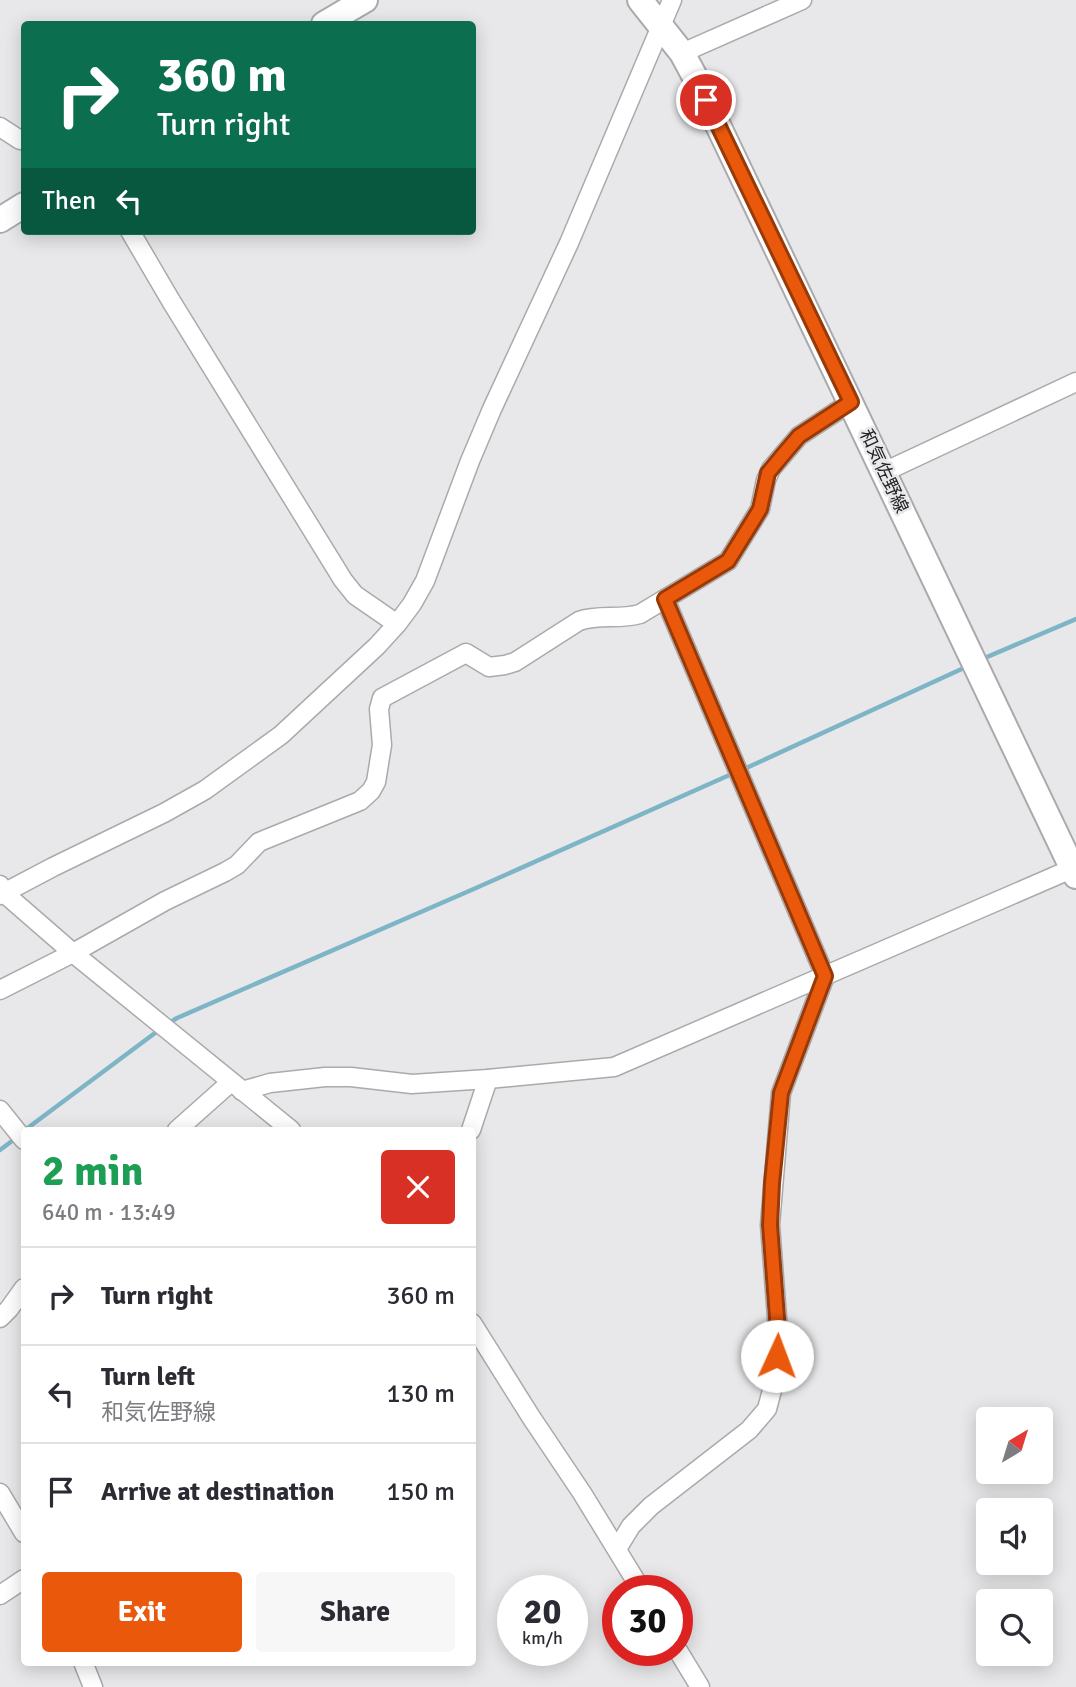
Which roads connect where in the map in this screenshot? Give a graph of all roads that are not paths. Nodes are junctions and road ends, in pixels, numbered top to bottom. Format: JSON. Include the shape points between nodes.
{"nodes":[{"id":1,"x":365,"y":0,"type":"edge"},
{"id":2,"x":640,"y":0,"type":"edge"},
{"id":3,"x":673,"y":0,"type":"edge"},
{"id":4,"x":802,"y":0,"type":"edge"},
{"id":5,"x":329,"y":21,"type":"edge"},
{"id":6,"x":662,"y":26,"type":"junction"},
{"id":7,"x":682,"y":53,"type":"junction"},
{"id":8,"x":0,"y":127,"type":"edge"},
{"id":9,"x":21,"y":141,"type":"edge"},
{"id":10,"x":21,"y":207,"type":"edge"},
{"id":11,"x":0,"y":220,"type":"edge"},
{"id":12,"x":132,"y":235,"type":"edge"},
{"id":13,"x":1076,"y":382,"type":"edge"},
{"id":14,"x":851,"y":402,"type":"junction"},
{"id":15,"x":884,"y":472,"type":"junction"},
{"id":16,"x":665,"y":599,"type":"junction"},
{"id":17,"x":397,"y":624,"type":"junction"},
{"id":18,"x":1075,"y":870,"type":"edge"},
{"id":19,"x":1,"y":891,"type":"edge"},
{"id":20,"x":73,"y":953,"type":"junction"},
{"id":21,"x":825,"y":976,"type":"junction"},
{"id":22,"x":0,"y":990,"type":"edge"},
{"id":23,"x":488,"y":1079,"type":"junction"},
{"id":24,"x":237,"y":1087,"type":"junction"},
{"id":25,"x":0,"y":1110,"type":"edge"},
{"id":26,"x":181,"y":1127,"type":"edge"},
{"id":27,"x":287,"y":1127,"type":"edge"},
{"id":28,"x":472,"y":1127,"type":"edge"},
{"id":29,"x":21,"y":1136,"type":"edge"},
{"id":30,"x":21,"y":1292,"type":"edge"},
{"id":31,"x":0,"y":1318,"type":"edge"},
{"id":32,"x":476,"y":1329,"type":"edge"},
{"id":33,"x":0,"y":1493,"type":"edge"},
{"id":34,"x":21,"y":1528,"type":"edge"},
{"id":35,"x":617,"y":1549,"type":"junction"},
{"id":36,"x":632,"y":1575,"type":"edge"},
{"id":37,"x":21,"y":1581,"type":"edge"},
{"id":38,"x":0,"y":1595,"type":"edge"},
{"id":39,"x":85,"y":1666,"type":"edge"},
{"id":40,"x":687,"y":1666,"type":"edge"},
{"id":41,"x":93,"y":1687,"type":"edge"},
{"id":42,"x":700,"y":1687,"type":"edge"}],
"edges":[{"from":1,"to":5,"type":"main road"},
{"from":2,"to":6,"type":"main road","name":"和気佐野線"},
{"from":3,"to":6,"type":"street"},
{"from":4,"to":7,"type":"street"},
{"from":6,"to":7,"type":"main road","name":"和気佐野線"},
{"from":6,"to":17,"type":"street","via":[[492,409],[425,581]]},
{"from":7,"to":14,"type":"main road","name":"和気佐野線"},
{"from":8,"to":9,"type":"street"},
{"from":10,"to":11,"type":"main road"},
{"from":12,"to":17,"type":"street","via":[[343,580],[355,595]]},
{"from":13,"to":15,"type":"street"},
{"from":14,"to":15,"type":"main road","name":"和気佐野線"},
{"from":14,"to":16,"type":"street","via":[[799,436],[778,460],[768,473],[760,509],[728,561]]},
{"from":15,"to":18,"type":"main road","name":"和気佐野線"},
{"from":16,"to":20,"type":"street","via":[[628,618],[579,621],[505,665],[489,667],[466,653],[382,698],[376,782],[360,801],[259,842],[237,865]]},
{"from":16,"to":21,"type":"street"},
{"from":17,"to":19,"type":"street","via":[[281,735],[205,790]]},
{"from":18,"to":21,"type":"street"},
{"from":19,"to":20,"type":"street"},
{"from":20,"to":22,"type":"street"},
{"from":20,"to":24,"type":"street"},
{"from":21,"to":23,"type":"street","via":[[614,1067]]},
{"from":21,"to":35,"type":"street","via":[[781,1093],[770,1225],[778,1331],[775,1379],[766,1409],[750,1430],[651,1506]]},
{"from":23,"to":24,"type":"street","via":[[412,1084],[325,1077]]},
{"from":23,"to":28,"type":"street"},
{"from":24,"to":26,"type":"street"},
{"from":24,"to":27,"type":"street"},
{"from":25,"to":29,"type":"street"},
{"from":30,"to":31,"type":"street"},
{"from":32,"to":35,"type":"street"},
{"from":33,"to":34,"type":"street"},
{"from":35,"to":36,"type":"street"},
{"from":37,"to":38,"type":"street"},
{"from":39,"to":41,"type":"street"},
{"from":40,"to":42,"type":"street"}]}
